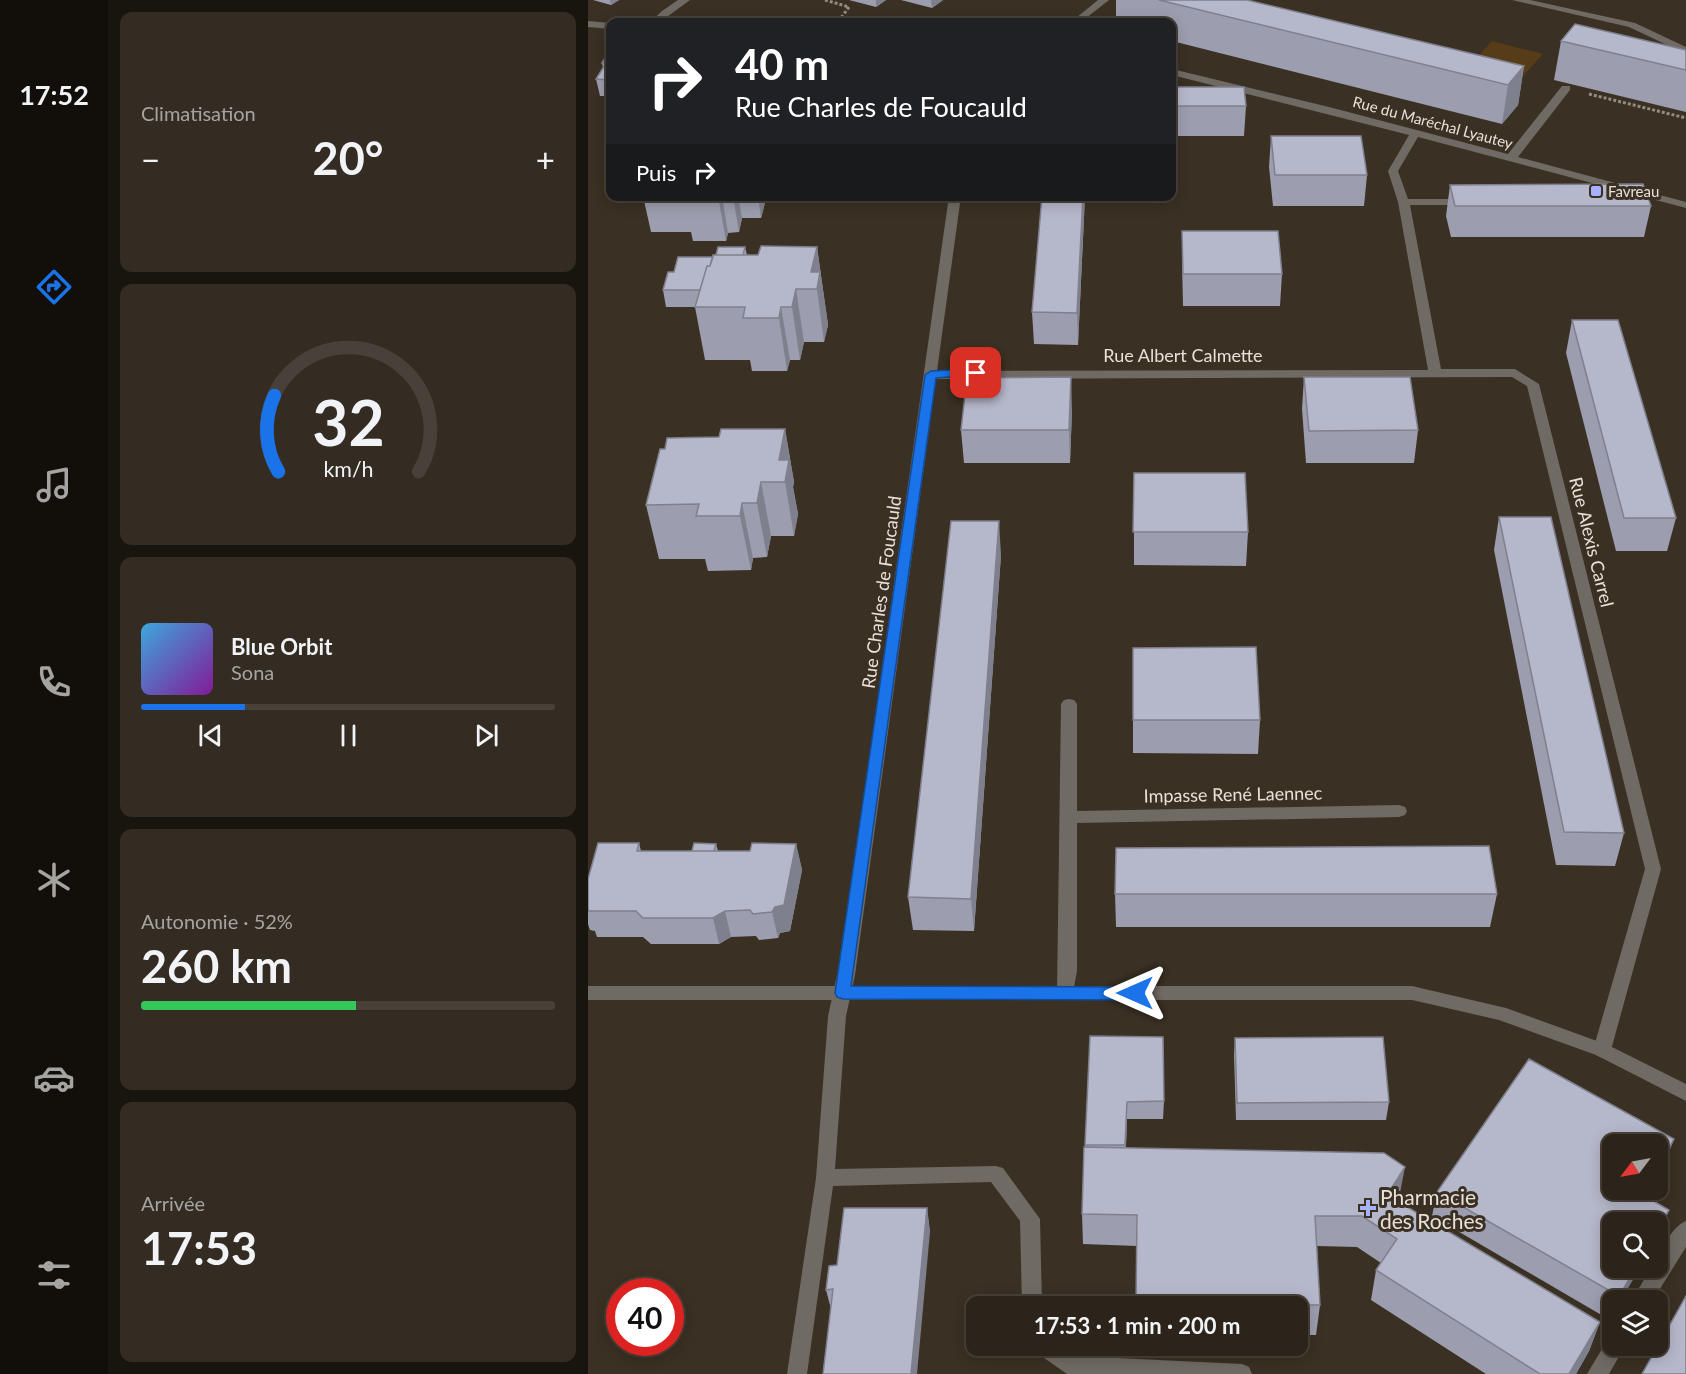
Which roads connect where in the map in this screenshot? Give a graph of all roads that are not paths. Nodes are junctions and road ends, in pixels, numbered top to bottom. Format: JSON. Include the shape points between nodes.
{"nodes":[{"id":1,"x":685,"y":0,"type":"edge"},
{"id":2,"x":1104,"y":0,"type":"edge"},
{"id":3,"x":1517,"y":0,"type":"edge"},
{"id":4,"x":659,"y":18,"type":"edge"},
{"id":5,"x":1081,"y":18,"type":"edge"},
{"id":6,"x":588,"y":24,"type":"edge"},
{"id":7,"x":606,"y":26,"type":"edge"},
{"id":8,"x":1686,"y":51,"type":"edge"},
{"id":9,"x":1176,"y":73,"type":"edge"},
{"id":10,"x":1566,"y":88,"type":"edge"},
{"id":11,"x":1250,"y":91,"type":"junction"},
{"id":12,"x":1232,"y":98,"type":"edge"},
{"id":13,"x":1416,"y":133,"type":"junction"},
{"id":14,"x":1511,"y":158,"type":"junction"},
{"id":15,"x":954,"y":201,"type":"edge"},
{"id":16,"x":1475,"y":201,"type":"edge"},
{"id":17,"x":1404,"y":202,"type":"junction"},
{"id":18,"x":1686,"y":205,"type":"edge"},
{"id":19,"x":1435,"y":373,"type":"junction"},
{"id":20,"x":931,"y":375,"type":"junction"},
{"id":21,"x":1069,"y":704,"type":"dead end"},
{"id":22,"x":1399,"y":811,"type":"dead end"},
{"id":23,"x":1068,"y":817,"type":"junction"},
{"id":24,"x":588,"y":993,"type":"edge"},
{"id":25,"x":843,"y":993,"type":"junction"},
{"id":26,"x":1066,"y":993,"type":"junction"},
{"id":27,"x":1602,"y":1050,"type":"junction"},
{"id":28,"x":1686,"y":1094,"type":"edge"},
{"id":29,"x":825,"y":1178,"type":"junction"},
{"id":30,"x":1686,"y":1230,"type":"edge"},
{"id":31,"x":1648,"y":1290,"type":"edge"},
{"id":32,"x":1032,"y":1296,"type":"edge"},
{"id":33,"x":1058,"y":1356,"type":"edge"},
{"id":34,"x":1608,"y":1356,"type":"edge"},
{"id":35,"x":797,"y":1374,"type":"edge"},
{"id":36,"x":1242,"y":1374,"type":"edge"},
{"id":37,"x":1597,"y":1374,"type":"edge"}],
"edges":[{"from":1,"to":4,"type":"street"},
{"from":2,"to":5,"type":"street"},
{"from":3,"to":8,"type":"street","via":[[1632,25]]},
{"from":6,"to":7,"type":"street"},
{"from":9,"to":11,"type":"street","name":"Rue du Maréchal Lyautey"},
{"from":10,"to":14,"type":"street"},
{"from":11,"to":12,"type":"street"},
{"from":11,"to":13,"type":"street","name":"Rue du Maréchal Lyautey"},
{"from":13,"to":14,"type":"street","name":"Rue du Maréchal Lyautey"},
{"from":13,"to":17,"type":"street","via":[[1393,171]]},
{"from":14,"to":18,"type":"street","name":"Rue du Maréchal Lyautey"},
{"from":15,"to":20,"type":"street","name":"Rue Charles de Foucauld"},
{"from":16,"to":17,"type":"street"},
{"from":17,"to":19,"type":"street"},
{"from":19,"to":20,"type":"street","name":"Rue Albert Calmette"},
{"from":19,"to":27,"type":"street","name":"Rue Alexis Carrel","via":[[1515,373],[1533,384],[1653,869]]},
{"from":20,"to":25,"type":"street","name":"Rue Charles de Foucauld"},
{"from":21,"to":23,"type":"street"},
{"from":22,"to":23,"type":"street","name":"Impasse René Laennec"},
{"from":23,"to":26,"type":"street"},
{"from":24,"to":25,"type":"street"},
{"from":25,"to":26,"type":"street"},
{"from":25,"to":29,"type":"street","name":"Rue Charles de Foucauld","via":[[837,1016]]},
{"from":26,"to":27,"type":"street","via":[[1412,993],[1489,1010]]},
{"from":27,"to":28,"type":"street"},
{"from":29,"to":32,"type":"street","via":[[996,1174],[1030,1219]]},
{"from":29,"to":35,"type":"street","name":"Rue Charles de Foucauld"},
{"from":30,"to":31,"type":"street"},
{"from":33,"to":36,"type":"street","via":[[1071,1366]]},
{"from":34,"to":37,"type":"street"}]}
